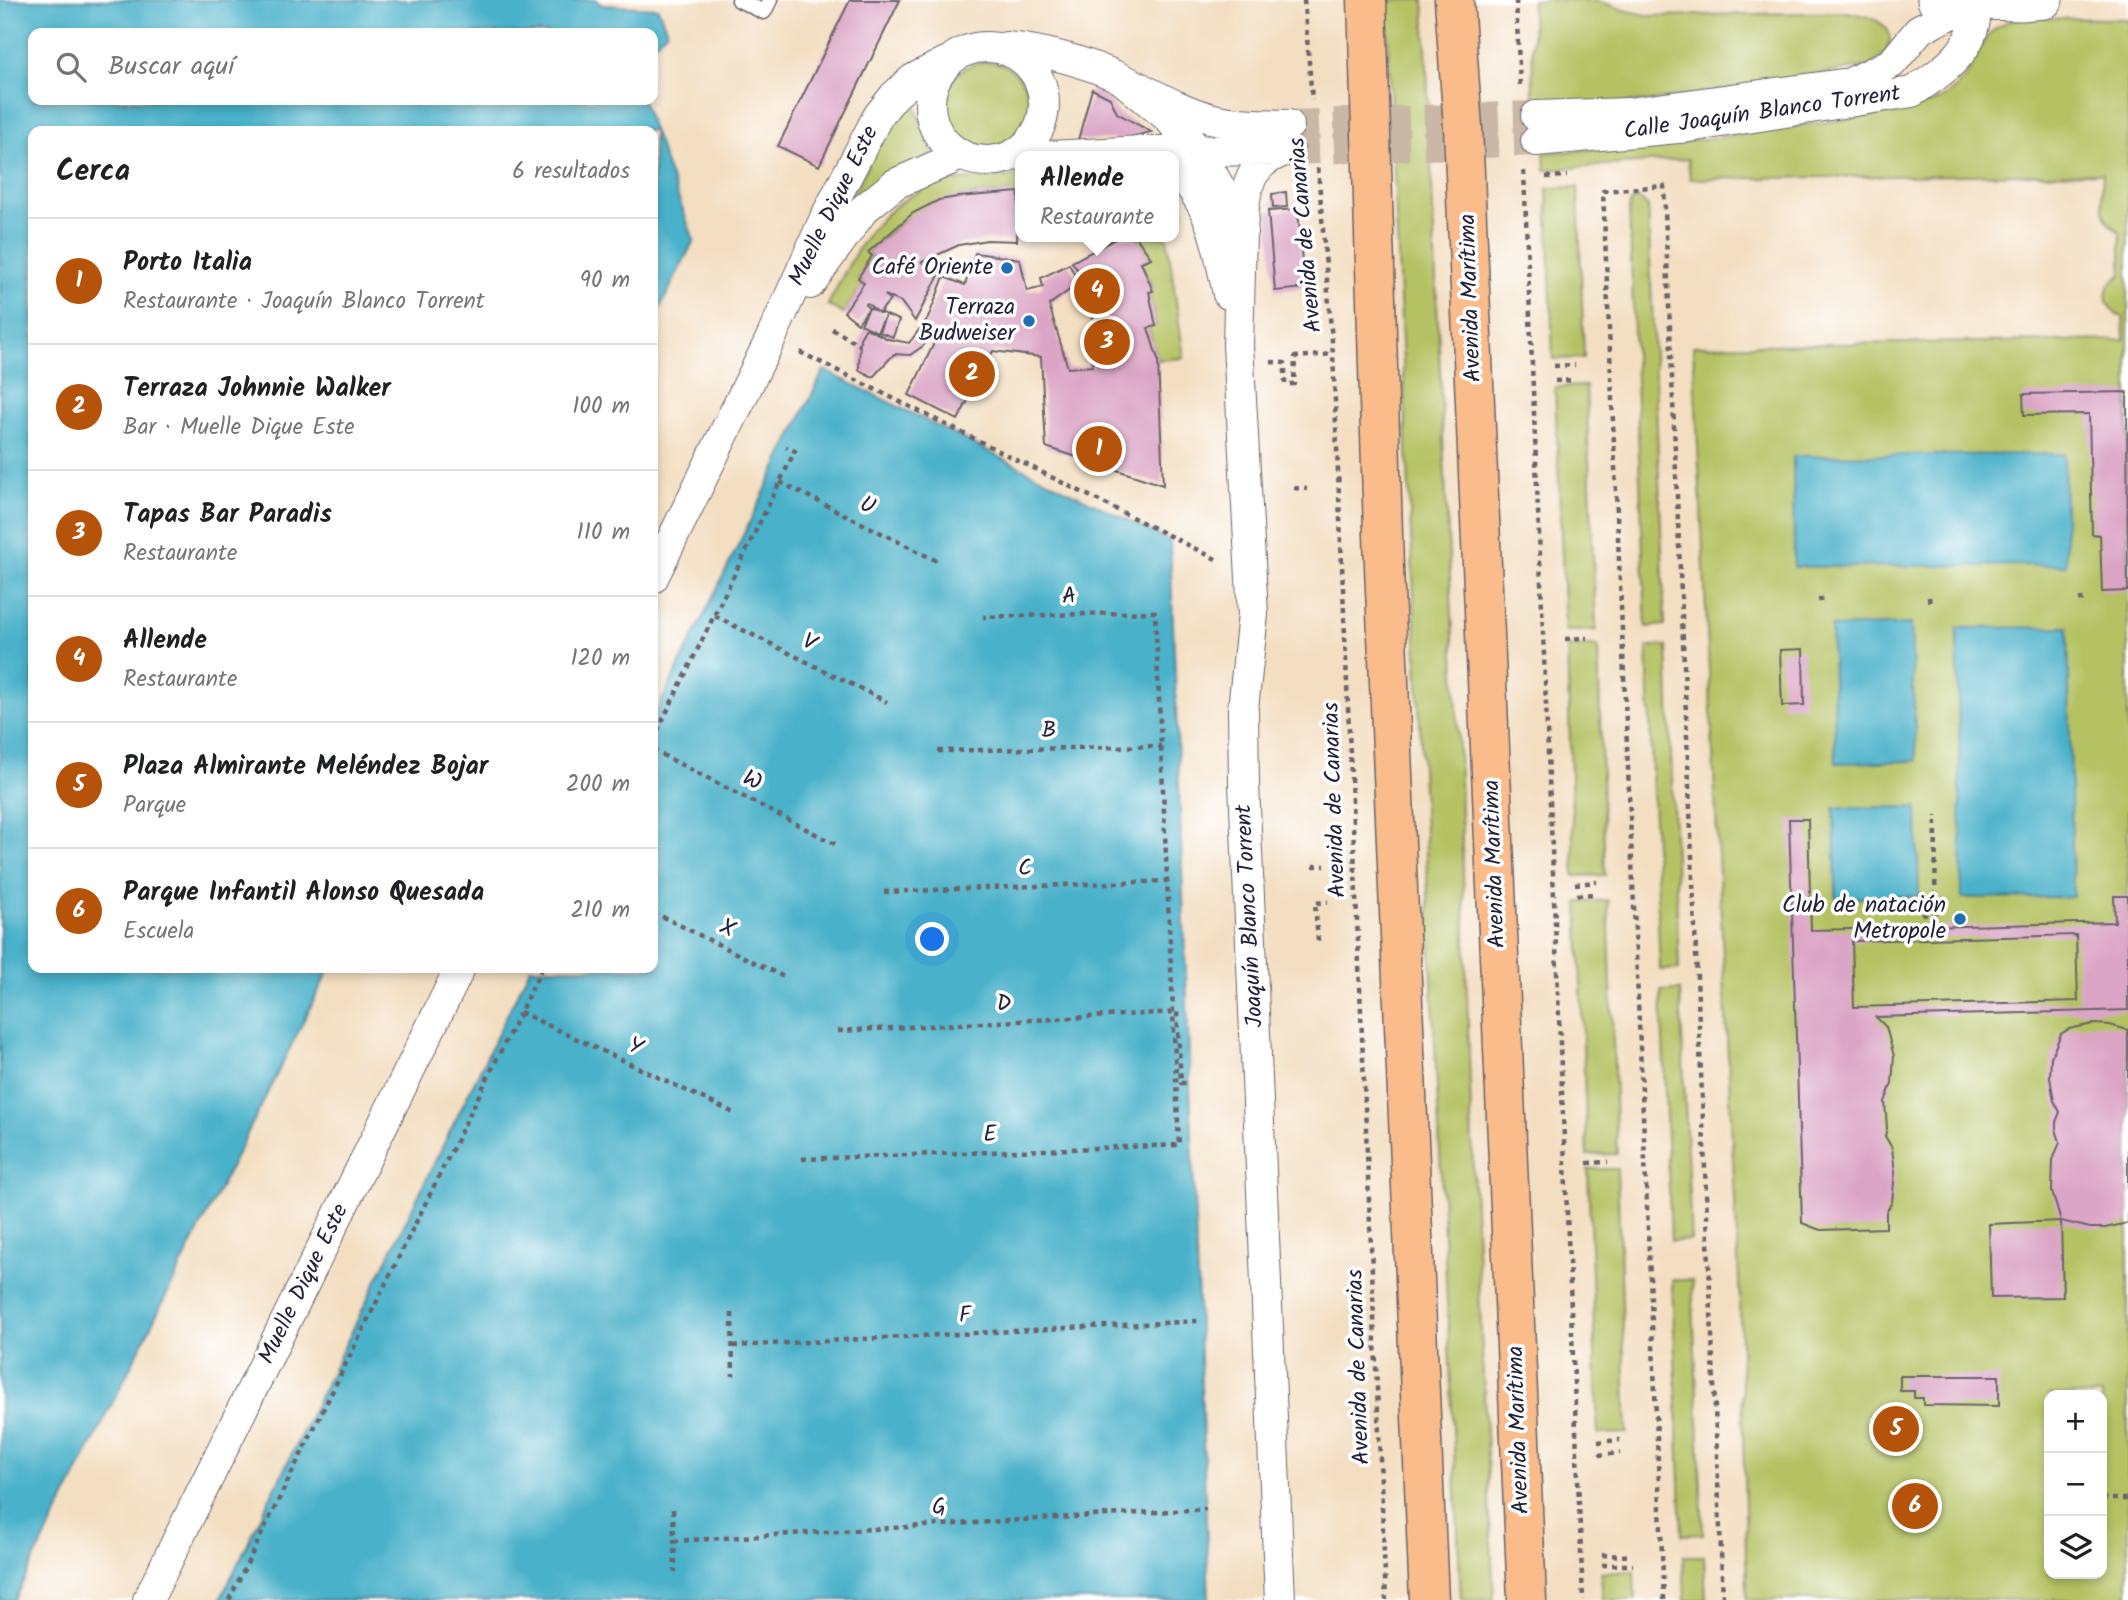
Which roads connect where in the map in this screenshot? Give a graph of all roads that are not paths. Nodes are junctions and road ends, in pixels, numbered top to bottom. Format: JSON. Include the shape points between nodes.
{"nodes":[{"id":1,"x":739,"y":0,"type":"edge"},
{"id":2,"x":769,"y":0,"type":"edge"},
{"id":3,"x":1345,"y":0,"type":"edge"},
{"id":4,"x":1367,"y":0,"type":"edge"},
{"id":5,"x":1454,"y":0,"type":"edge"},
{"id":6,"x":1469,"y":0,"type":"edge"},
{"id":7,"x":1936,"y":0,"type":"edge"},
{"id":8,"x":2030,"y":1,"type":"edge"},
{"id":9,"x":1976,"y":2,"type":"edge"},
{"id":10,"x":992,"y":46,"type":"junction"},
{"id":11,"x":946,"y":62,"type":"junction"},
{"id":12,"x":1120,"y":78,"type":"junction"},
{"id":13,"x":1297,"y":128,"type":"junction"},
{"id":14,"x":1464,"y":128,"type":"junction"},
{"id":15,"x":1371,"y":132,"type":"junction"},
{"id":16,"x":1029,"y":151,"type":"edge"},
{"id":17,"x":1179,"y":152,"type":"edge"},
{"id":18,"x":1200,"y":152,"type":"junction"},
{"id":19,"x":961,"y":155,"type":"junction"},
{"id":20,"x":1015,"y":158,"type":"edge"},
{"id":21,"x":1179,"y":174,"type":"edge"},
{"id":22,"x":1241,"y":233,"type":"junction"},
{"id":23,"x":771,"y":338,"type":"junction"},
{"id":24,"x":1239,"y":354,"type":"junction"},
{"id":25,"x":658,"y":568,"type":"edge"},
{"id":26,"x":458,"y":973,"type":"edge"},
{"id":27,"x":148,"y":1600,"type":"edge"},
{"id":28,"x":1280,"y":1600,"type":"edge"},
{"id":29,"x":1429,"y":1600,"type":"edge"},
{"id":30,"x":1527,"y":1600,"type":"edge"}],
"edges":[{"from":1,"to":2,"type":"lane","via":[[764,12]]},
{"from":3,"to":15,"type":"highway"},
{"from":4,"to":15,"type":"highway"},
{"from":5,"to":14,"type":"highway"},
{"from":6,"to":14,"type":"highway"},
{"from":7,"to":9,"type":"street"},
{"from":8,"to":9,"type":"street","name":"Calle Joaquín Blanco Torrent"},
{"from":9,"to":9,"type":"street","name":"Calle Joaquín Blanco Torrent","via":[[1920,29],[1892,63],[1850,83],[1529,131],[1689,127],[1912,92],[1943,71],[1969,43],[1977,19]]},
{"from":10,"to":11,"type":"street","via":[[970,49]]},
{"from":10,"to":12,"type":"street","via":[[1038,50]]},
{"from":10,"to":16,"type":"street","via":[[1025,61],[1043,92],[1040,127]]},
{"from":11,"to":19,"type":"street","via":[[930,94],[929,113],[946,145]]},
{"from":11,"to":23,"type":"street","name":"Muelle Dique Este","via":[[913,79],[878,116]]},
{"from":12,"to":13,"type":"street","via":[[1174,106],[1216,120]]},
{"from":12,"to":18,"type":"street","name":"Joaquín Blanco Torrent"},
{"from":13,"to":18,"type":"street"},
{"from":13,"to":22,"type":"street","name":"Joaquín Blanco Torrent","via":[[1256,169],[1247,188]]},
{"from":14,"to":30,"type":"highway","name":"Avenida Marítima"},
{"from":15,"to":29,"type":"highway","via":[[1384,581]]},
{"from":17,"to":18,"type":"street"},
{"from":18,"to":22,"type":"street","name":"Joaquín Blanco Torrent"},
{"from":19,"to":20,"type":"street","via":[[979,161]]},
{"from":19,"to":23,"type":"street","name":"Muelle Dique Este","via":[[895,184],[864,209]]},
{"from":21,"to":24,"type":"street","via":[[1209,214]]},
{"from":22,"to":24,"type":"street","name":"Joaquín Blanco Torrent"},
{"from":23,"to":25,"type":"street","name":"Muelle Dique Este"},
{"from":24,"to":28,"type":"street","name":"Joaquín Blanco Torrent","via":[[1253,614],[1243,709],[1244,784]]},
{"from":26,"to":27,"type":"street","name":"Muelle Dique Este"}]}
